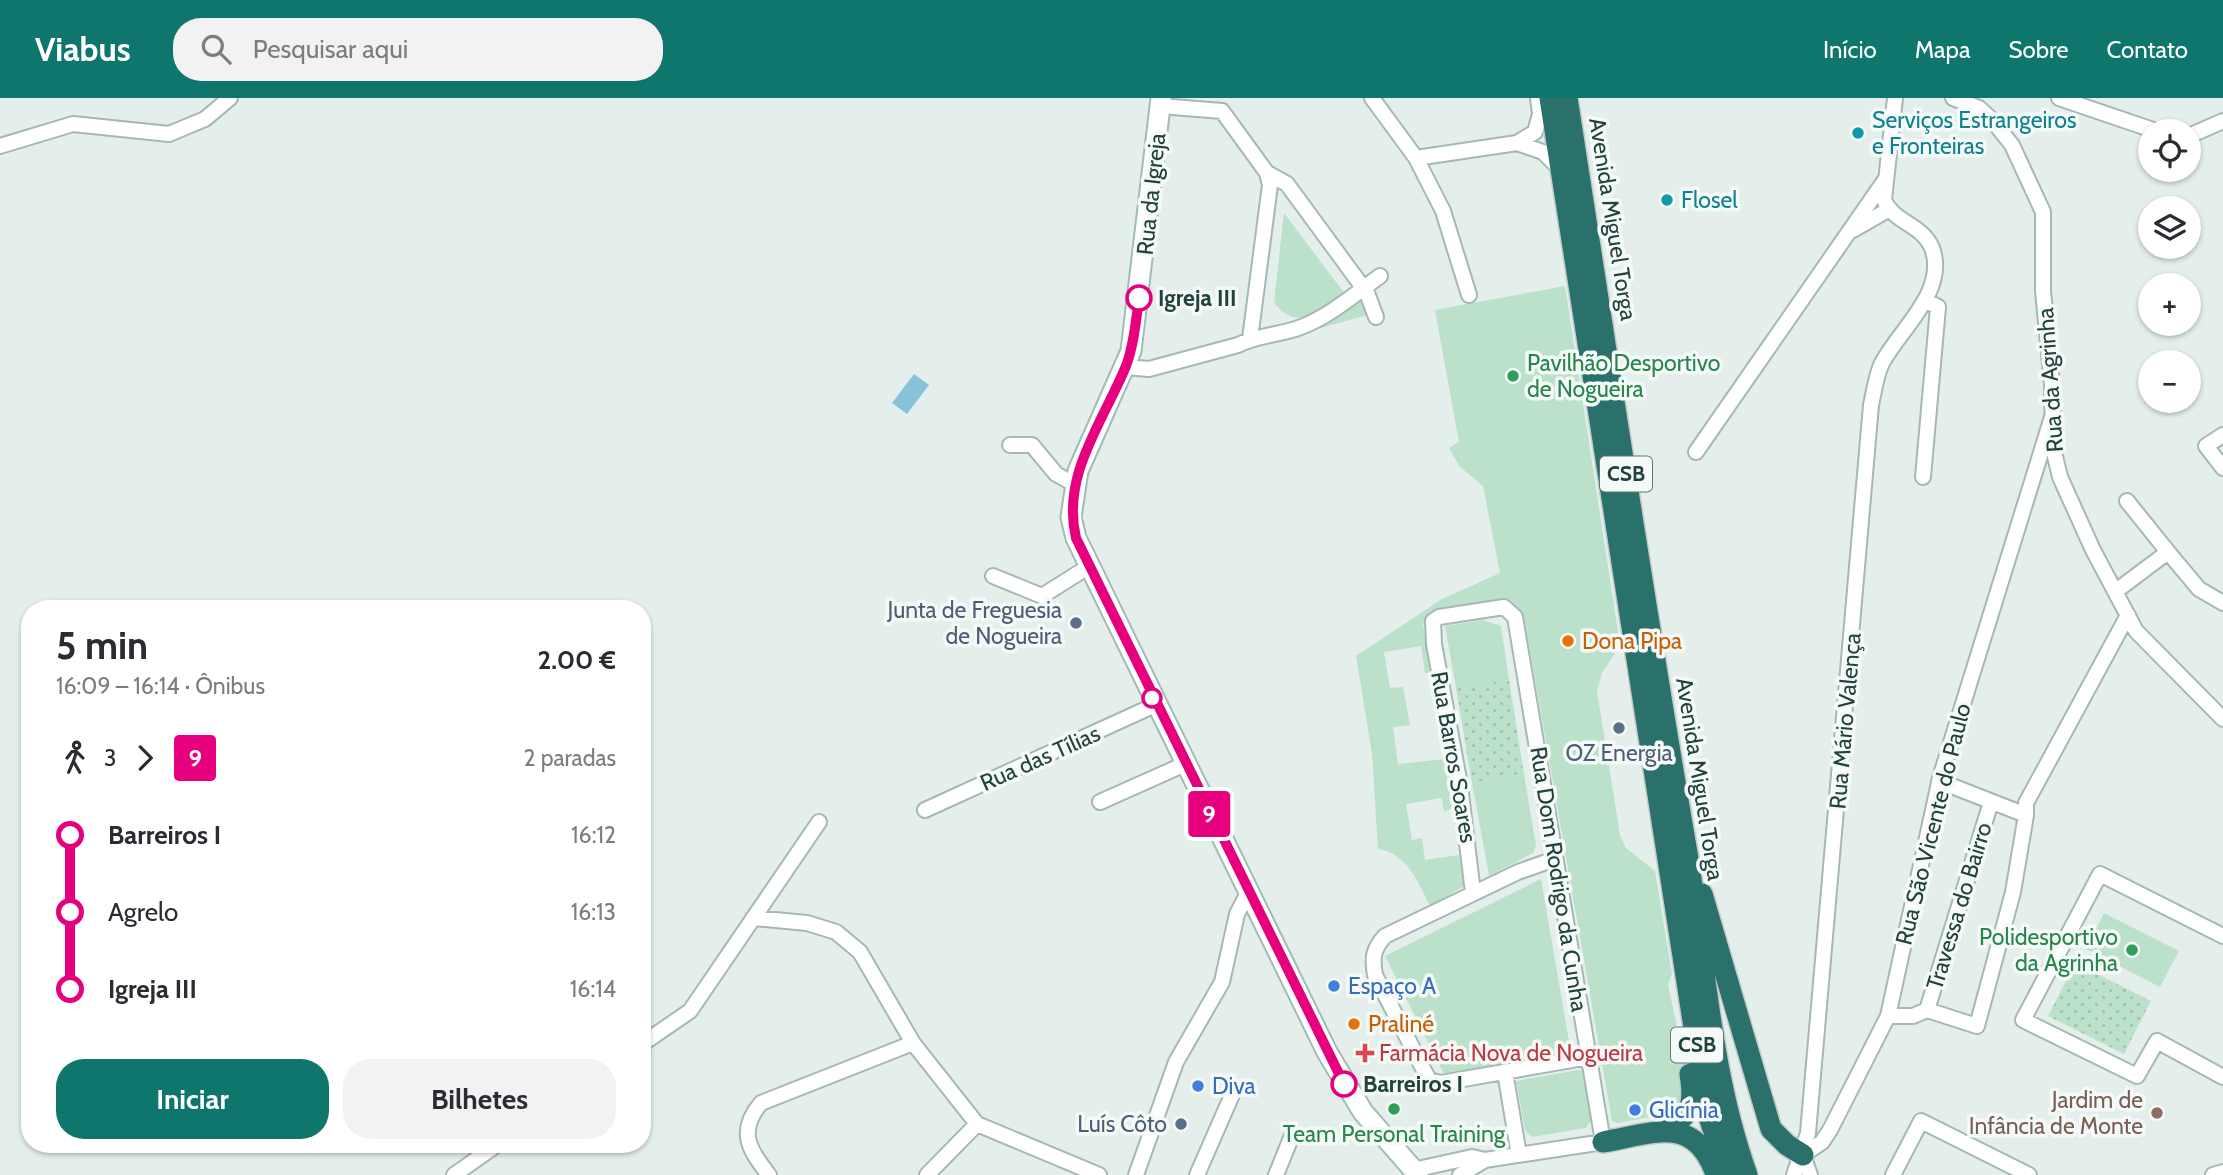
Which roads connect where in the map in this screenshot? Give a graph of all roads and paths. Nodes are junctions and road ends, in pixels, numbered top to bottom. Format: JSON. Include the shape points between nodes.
{"nodes":[{"id":1,"x":230,"y":98,"type":"edge"},
{"id":2,"x":1373,"y":98,"type":"edge"},
{"id":3,"x":1538,"y":98,"type":"edge"},
{"id":4,"x":1550,"y":98,"type":"edge"},
{"id":5,"x":1567,"y":98,"type":"edge"},
{"id":6,"x":1895,"y":98,"type":"edge"},
{"id":7,"x":2059,"y":98,"type":"edge"},
{"id":8,"x":1958,"y":99,"type":"edge"},
{"id":9,"x":1161,"y":102,"type":"edge"},
{"id":10,"x":1982,"y":103,"type":"edge"},
{"id":11,"x":2223,"y":121,"type":"edge"},
{"id":12,"x":2138,"y":125,"type":"edge"},
{"id":13,"x":2201,"y":131,"type":"edge"},
{"id":14,"x":1517,"y":144,"type":"junction"},
{"id":15,"x":0,"y":146,"type":"edge"},
{"id":16,"x":1416,"y":158,"type":"junction"},
{"id":17,"x":1561,"y":170,"type":"junction"},
{"id":18,"x":1267,"y":173,"type":"junction"},
{"id":19,"x":1886,"y":179,"type":"junction"},
{"id":20,"x":1888,"y":210,"type":"junction"},
{"id":21,"x":1842,"y":238,"type":"junction"},
{"id":22,"x":1380,"y":276,"type":"dead end"},
{"id":23,"x":1363,"y":289,"type":"junction"},
{"id":24,"x":1469,"y":295,"type":"dead end"},
{"id":25,"x":1925,"y":300,"type":"junction"},
{"id":26,"x":1376,"y":317,"type":"dead end"},
{"id":27,"x":1250,"y":339,"type":"junction"},
{"id":28,"x":1125,"y":367,"type":"junction"},
{"id":29,"x":2053,"y":417,"type":"junction"},
{"id":30,"x":2223,"y":435,"type":"edge"},
{"id":31,"x":1010,"y":445,"type":"dead end"},
{"id":32,"x":1696,"y":452,"type":"dead end"},
{"id":33,"x":2057,"y":467,"type":"junction"},
{"id":34,"x":2223,"y":468,"type":"edge"},
{"id":35,"x":2032,"y":474,"type":"junction"},
{"id":36,"x":1923,"y":477,"type":"dead end"},
{"id":37,"x":1074,"y":484,"type":"junction"},
{"id":38,"x":2127,"y":501,"type":"dead end"},
{"id":39,"x":2168,"y":552,"type":"junction"},
{"id":40,"x":1088,"y":568,"type":"junction"},
{"id":41,"x":993,"y":576,"type":"dead end"},
{"id":42,"x":2116,"y":591,"type":"junction"},
{"id":43,"x":2223,"y":603,"type":"edge"},
{"id":44,"x":2128,"y":615,"type":"junction"},
{"id":45,"x":1433,"y":621,"type":"joint"},
{"id":46,"x":1155,"y":705,"type":"junction"},
{"id":47,"x":2223,"y":719,"type":"edge"},
{"id":48,"x":1185,"y":764,"type":"junction"},
{"id":49,"x":1939,"y":781,"type":"junction"},
{"id":50,"x":1100,"y":802,"type":"dead end"},
{"id":51,"x":1991,"y":802,"type":"junction"},
{"id":52,"x":925,"y":810,"type":"dead end"},
{"id":53,"x":2026,"y":815,"type":"junction"},
{"id":54,"x":819,"y":822,"type":"dead end"},
{"id":55,"x":1686,"y":849,"type":"junction"},
{"id":56,"x":1555,"y":859,"type":"junction"},
{"id":57,"x":1248,"y":893,"type":"junction"},
{"id":58,"x":1473,"y":893,"type":"junction"},
{"id":59,"x":1258,"y":912,"type":"junction"},
{"id":60,"x":754,"y":918,"type":"junction"},
{"id":61,"x":1236,"y":926,"type":"junction"},
{"id":62,"x":2223,"y":936,"type":"edge"},
{"id":63,"x":1688,"y":985,"type":"junction"},
{"id":64,"x":1927,"y":1010,"type":"junction"},
{"id":65,"x":1888,"y":1016,"type":"junction"},
{"id":66,"x":651,"y":1038,"type":"edge"},
{"id":67,"x":913,"y":1043,"type":"junction"},
{"id":68,"x":1589,"y":1057,"type":"junction"},
{"id":69,"x":1505,"y":1072,"type":"junction"},
{"id":70,"x":2223,"y":1077,"type":"edge"},
{"id":71,"x":1231,"y":1095,"type":"dead end"},
{"id":72,"x":977,"y":1124,"type":"junction"},
{"id":73,"x":1667,"y":1131,"type":"junction"},
{"id":74,"x":1293,"y":1133,"type":"dead end"},
{"id":75,"x":1603,"y":1142,"type":"junction"},
{"id":76,"x":485,"y":1153,"type":"edge"},
{"id":77,"x":1519,"y":1155,"type":"junction"},
{"id":78,"x":1485,"y":1160,"type":"junction"},
{"id":79,"x":1807,"y":1165,"type":"edge"},
{"id":80,"x":1416,"y":1172,"type":"edge"},
{"id":81,"x":2223,"y":1172,"type":"edge"},
{"id":82,"x":454,"y":1175,"type":"edge"},
{"id":83,"x":769,"y":1175,"type":"edge"},
{"id":84,"x":926,"y":1175,"type":"edge"},
{"id":85,"x":1099,"y":1175,"type":"edge"},
{"id":86,"x":1136,"y":1175,"type":"edge"},
{"id":87,"x":1197,"y":1175,"type":"edge"},
{"id":88,"x":1276,"y":1175,"type":"edge"},
{"id":89,"x":1460,"y":1175,"type":"edge"},
{"id":90,"x":1717,"y":1175,"type":"edge"},
{"id":91,"x":1729,"y":1175,"type":"edge"},
{"id":92,"x":1747,"y":1175,"type":"edge"},
{"id":93,"x":1794,"y":1175,"type":"edge"},
{"id":94,"x":1893,"y":1175,"type":"edge"},
{"id":95,"x":2029,"y":1175,"type":"edge"},
{"id":96,"x":2213,"y":1175,"type":"edge"}],
"edges":[{"from":1,"to":15,"type":"street","via":[[205,118],[169,134],[73,124]]},
{"from":2,"to":16,"type":"street"},
{"from":3,"to":14,"type":"street","via":[[1535,132]]},
{"from":4,"to":17,"type":"highway","name":"Avenida Miguel Torga","number":"CSB"},
{"from":5,"to":55,"type":"highway","name":"Avenida Miguel Torga","number":"CSB"},
{"from":6,"to":19,"type":"street"},
{"from":7,"to":12,"type":"street"},
{"from":8,"to":10,"type":"street","name":"Rua da Agrinha"},
{"from":9,"to":18,"type":"street","via":[[1222,111]]},
{"from":9,"to":28,"type":"street","name":"Rua da Igreja","via":[[1136,317]]},
{"from":10,"to":29,"type":"street","name":"Rua da Agrinha","via":[[2012,145],[2043,212]]},
{"from":11,"to":13,"type":"street"},
{"from":14,"to":16,"type":"street"},
{"from":14,"to":17,"type":"street","via":[[1543,152]]},
{"from":16,"to":24,"type":"street","via":[[1443,211]]},
{"from":17,"to":63,"type":"highway","name":"Avenida Miguel Torga","number":"CSB"},
{"from":18,"to":23,"type":"street","via":[[1287,184]]},
{"from":18,"to":27,"type":"street","via":[[1270,185]]},
{"from":19,"to":20,"type":"street"},
{"from":19,"to":21,"type":"street"},
{"from":20,"to":21,"type":"street"},
{"from":20,"to":25,"type":"street","name":"Rua Mário Valença","via":[[1916,227],[1931,247],[1936,270]]},
{"from":21,"to":32,"type":"street"},
{"from":22,"to":23,"type":"street"},
{"from":23,"to":26,"type":"street"},
{"from":23,"to":27,"type":"street","via":[[1302,327]]},
{"from":25,"to":36,"type":"street","via":[[1938,307]]},
{"from":25,"to":79,"type":"street","name":"Rua Mário Valença","via":[[1880,365],[1871,405]]},
{"from":27,"to":28,"type":"street","via":[[1149,369]]},
{"from":28,"to":37,"type":"street","name":"Rua da Igreja"},
{"from":29,"to":33,"type":"street","name":"Rua da Agrinha"},
{"from":29,"to":35,"type":"street","name":"Rua São Vicente do Paulo"},
{"from":30,"to":34,"type":"street","via":[[2206,446]]},
{"from":31,"to":37,"type":"street","via":[[1032,445],[1056,474]]},
{"from":33,"to":35,"type":"street"},
{"from":33,"to":42,"type":"street","name":"Rua da Agrinha"},
{"from":35,"to":49,"type":"street","name":"Rua São Vicente do Paulo"},
{"from":37,"to":40,"type":"street","name":"Rua da Igreja","via":[[1071,517]]},
{"from":38,"to":39,"type":"street"},
{"from":39,"to":42,"type":"street"},
{"from":39,"to":43,"type":"street","via":[[2199,589]]},
{"from":40,"to":41,"type":"street","via":[[1042,596]]},
{"from":40,"to":46,"type":"street","name":"Rua da Igreja"},
{"from":42,"to":44,"type":"street","name":"Rua da Agrinha"},
{"from":44,"to":47,"type":"street","name":"Rua da Agrinha","via":[[2136,631]]},
{"from":44,"to":53,"type":"street","via":[[2026,803]]},
{"from":45,"to":56,"type":"street","name":"Rua Dom Rodrigo da Cunha","via":[[1495,607],[1504,607],[1516,617]]},
{"from":45,"to":58,"type":"street","name":"Rua Barros Soares","via":[[1470,846]]},
{"from":46,"to":48,"type":"street","name":"Rua da Igreja"},
{"from":46,"to":52,"type":"street","name":"Rua das Tílias"},
{"from":48,"to":50,"type":"street"},
{"from":48,"to":57,"type":"street","name":"Rua da Igreja"},
{"from":49,"to":51,"type":"street"},
{"from":49,"to":65,"type":"street","name":"Rua São Vicente do Paulo"},
{"from":51,"to":53,"type":"street"},
{"from":51,"to":64,"type":"street","name":"Travessa do Bairro"},
{"from":53,"to":64,"type":"street","via":[[2013,892],[1977,1026]]},
{"from":54,"to":60,"type":"street"},
{"from":55,"to":79,"type":"highway","via":[[1716,933],[1770,1129]]},
{"from":55,"to":92,"type":"highway","name":"Avenida Miguel Torga","number":"CSB","via":[[1721,1086]]},
{"from":56,"to":58,"type":"street"},
{"from":56,"to":68,"type":"street","name":"Rua Dom Rodrigo da Cunha"},
{"from":57,"to":59,"type":"street","name":"Rua da Igreja"},
{"from":57,"to":61,"type":"street"},
{"from":58,"to":69,"type":"street","via":[[1385,936],[1372,959],[1375,975],[1429,1080],[1441,1083]]},
{"from":59,"to":61,"type":"street"},
{"from":59,"to":80,"type":"street","name":"Rua da Igreja","via":[[1344,1084]]},
{"from":60,"to":66,"type":"street","via":[[690,1011]]},
{"from":60,"to":67,"type":"street","via":[[807,923],[836,932],[860,953]]},
{"from":61,"to":86,"type":"street","via":[[1222,982],[1176,1062]]},
{"from":62,"to":70,"type":"street","via":[[2101,874],[2023,1020],[2137,1076],[2157,1041]]},
{"from":63,"to":73,"type":"highway","via":[[1679,1004],[1693,1094],[1690,1111]]},
{"from":63,"to":91,"type":"highway","name":"Avenida Miguel Torga","number":"CSB","via":[[1710,1120]]},
{"from":64,"to":65,"type":"street","via":[[1913,1016]]},
{"from":65,"to":79,"type":"street","name":"Rua São Vicente do Paulo"},
{"from":67,"to":72,"type":"street"},
{"from":67,"to":83,"type":"street","via":[[761,1102],[747,1131],[751,1152]]},
{"from":68,"to":69,"type":"street"},
{"from":68,"to":75,"type":"street","name":"Rua Dom Rodrigo da Cunha"},
{"from":69,"to":77,"type":"street"},
{"from":71,"to":87,"type":"street"},
{"from":72,"to":84,"type":"street"},
{"from":72,"to":85,"type":"street"},
{"from":73,"to":75,"type":"highway"},
{"from":73,"to":90,"type":"highway","via":[[1698,1140]]},
{"from":74,"to":88,"type":"street"},
{"from":75,"to":77,"type":"street"},
{"from":76,"to":82,"type":"street"},
{"from":77,"to":78,"type":"street"},
{"from":78,"to":80,"type":"street","via":[[1472,1157]]},
{"from":78,"to":89,"type":"street"},
{"from":79,"to":93,"type":"street"},
{"from":81,"to":96,"type":"street"},
{"from":94,"to":95,"type":"street","via":[[1921,1121]]}]}
